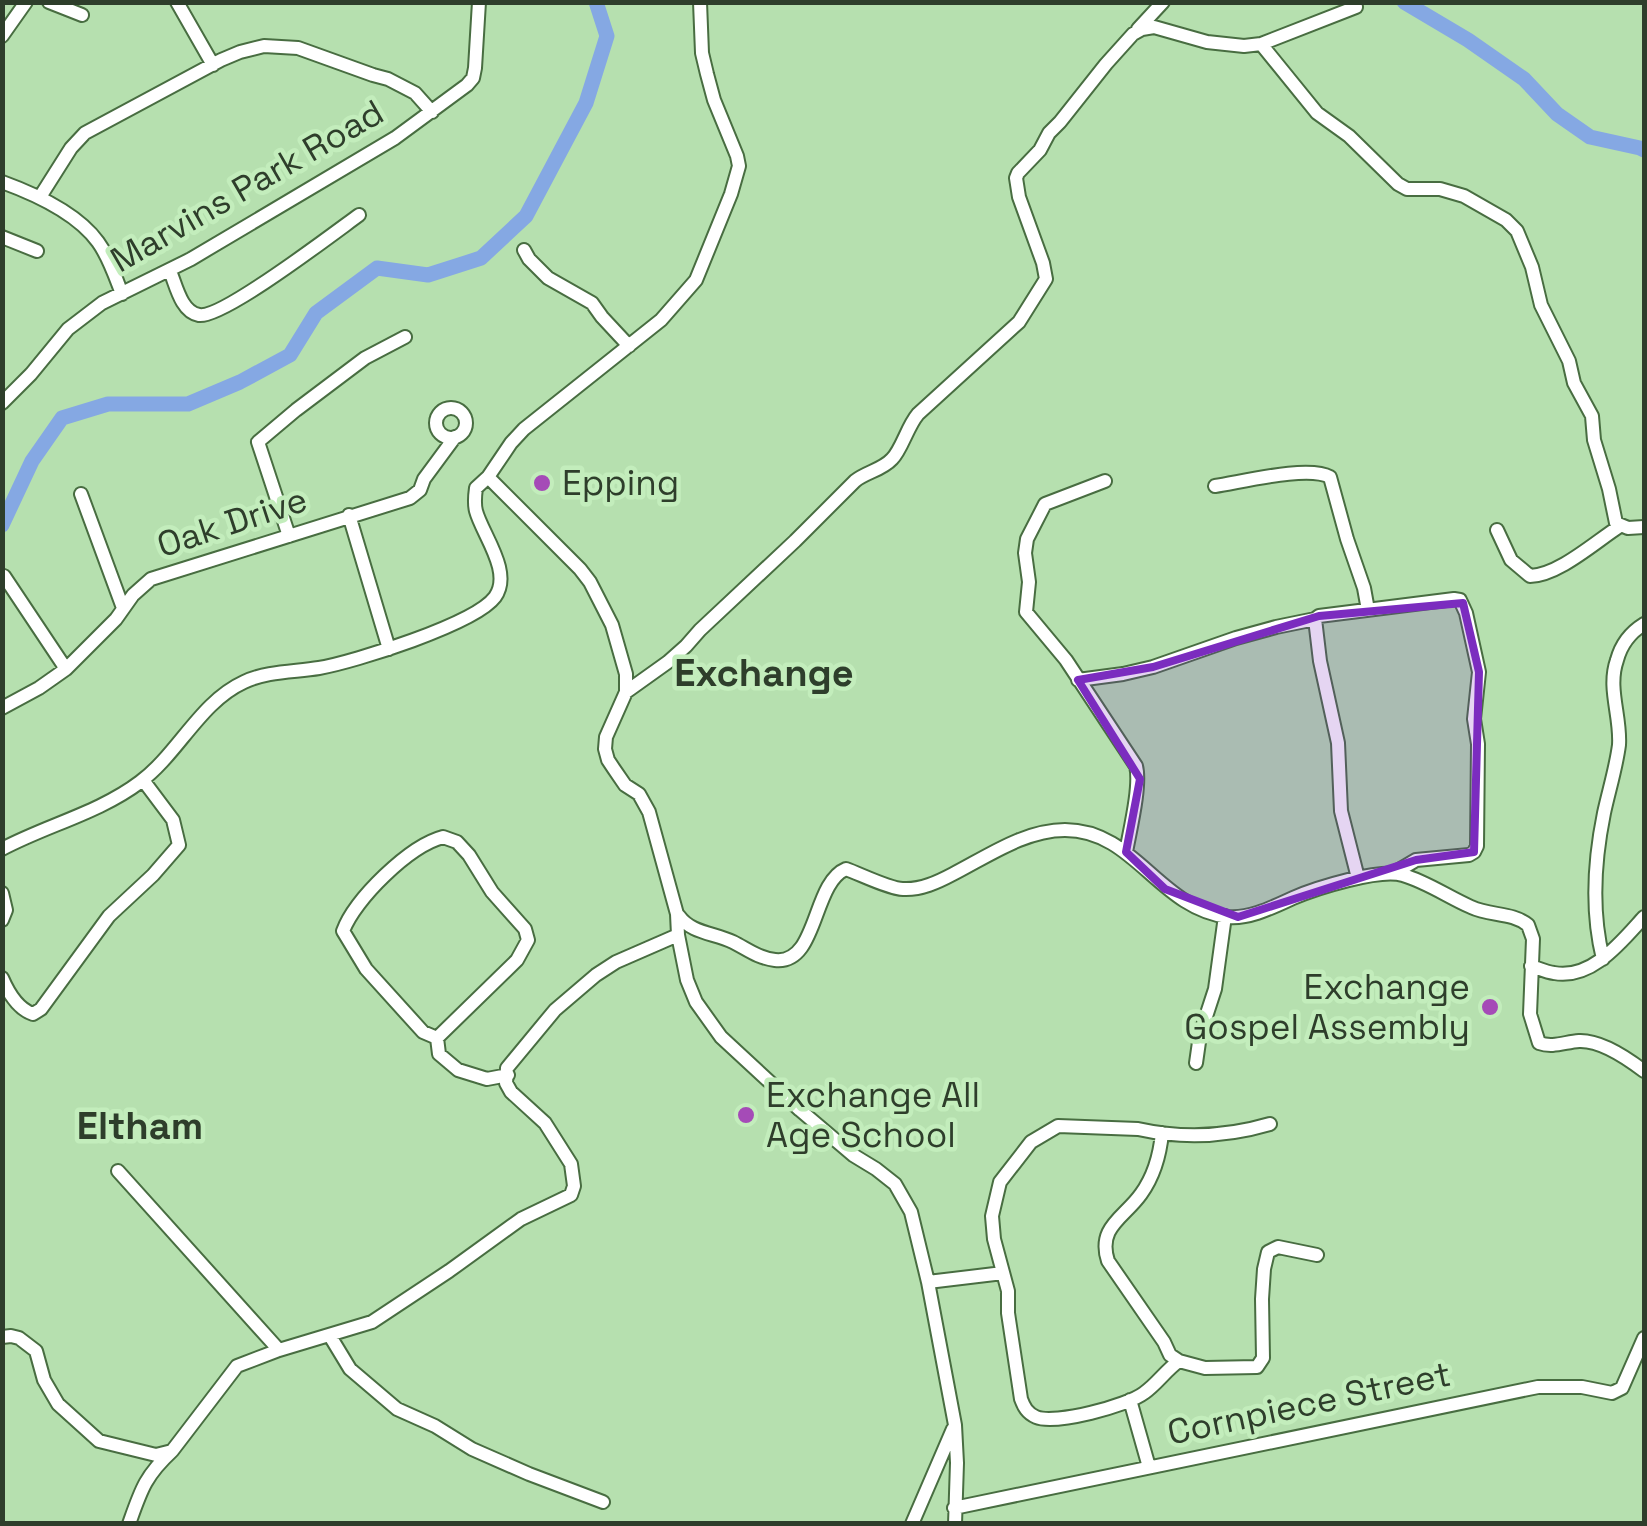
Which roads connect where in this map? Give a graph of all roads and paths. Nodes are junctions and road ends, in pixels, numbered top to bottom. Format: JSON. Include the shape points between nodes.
{"nodes":[{"id":1,"x":26,"y":2,"type":"edge"},
{"id":2,"x":49,"y":2,"type":"edge"},
{"id":3,"x":177,"y":2,"type":"edge"},
{"id":4,"x":479,"y":2,"type":"edge"},
{"id":5,"x":690,"y":2,"type":"edge"},
{"id":6,"x":1164,"y":2,"type":"edge"},
{"id":7,"x":700,"y":3,"type":"edge"},
{"id":8,"x":1356,"y":7,"type":"dead end"},
{"id":9,"x":82,"y":15,"type":"dead end"},
{"id":10,"x":1136,"y":31,"type":"junction"},
{"id":11,"x":2,"y":36,"type":"edge"},
{"id":12,"x":1261,"y":44,"type":"junction"},
{"id":13,"x":213,"y":64,"type":"junction"},
{"id":14,"x":432,"y":112,"type":"junction"},
{"id":15,"x":2,"y":182,"type":"edge"},
{"id":16,"x":40,"y":197,"type":"junction"},
{"id":17,"x":359,"y":215,"type":"dead end"},
{"id":18,"x":2,"y":237,"type":"edge"},
{"id":19,"x":524,"y":250,"type":"dead end"},
{"id":20,"x":37,"y":251,"type":"dead end"},
{"id":21,"x":170,"y":270,"type":"junction"},
{"id":22,"x":122,"y":294,"type":"junction"},
{"id":23,"x":405,"y":337,"type":"dead end"},
{"id":24,"x":629,"y":346,"type":"junction"},
{"id":25,"x":2,"y":403,"type":"edge"},
{"id":26,"x":448,"y":441,"type":"dead end"},
{"id":27,"x":488,"y":478,"type":"junction"},
{"id":28,"x":1105,"y":481,"type":"dead end"},
{"id":29,"x":1215,"y":486,"type":"dead end"},
{"id":30,"x":81,"y":494,"type":"dead end"},
{"id":31,"x":349,"y":516,"type":"junction"},
{"id":32,"x":1620,"y":526,"type":"junction"},
{"id":33,"x":1644,"y":527,"type":"edge"},
{"id":34,"x":1497,"y":530,"type":"dead end"},
{"id":35,"x":289,"y":536,"type":"junction"},
{"id":36,"x":4,"y":576,"type":"edge"},
{"id":37,"x":122,"y":608,"type":"junction"},
{"id":38,"x":1368,"y":610,"type":"junction"},
{"id":39,"x":1315,"y":619,"type":"junction"},
{"id":40,"x":1644,"y":624,"type":"edge"},
{"id":41,"x":389,"y":649,"type":"junction"},
{"id":42,"x":66,"y":670,"type":"junction"},
{"id":43,"x":1078,"y":680,"type":"junction"},
{"id":44,"x":626,"y":692,"type":"junction"},
{"id":45,"x":2,"y":708,"type":"edge"},
{"id":46,"x":143,"y":780,"type":"junction"},
{"id":47,"x":2,"y":850,"type":"edge"},
{"id":48,"x":1126,"y":852,"type":"junction"},
{"id":49,"x":1394,"y":873,"type":"junction"},
{"id":50,"x":1358,"y":878,"type":"junction"},
{"id":51,"x":2,"y":893,"type":"edge"},
{"id":52,"x":677,"y":914,"type":"junction"},
{"id":53,"x":1225,"y":916,"type":"junction"},
{"id":54,"x":1644,"y":917,"type":"edge"},
{"id":55,"x":2,"y":920,"type":"edge"},
{"id":56,"x":678,"y":935,"type":"junction"},
{"id":57,"x":1603,"y":959,"type":"junction"},
{"id":58,"x":1531,"y":966,"type":"junction"},
{"id":59,"x":2,"y":978,"type":"edge"},
{"id":60,"x":437,"y":1038,"type":"junction"},
{"id":61,"x":1196,"y":1064,"type":"dead end"},
{"id":62,"x":1644,"y":1071,"type":"edge"},
{"id":63,"x":508,"y":1075,"type":"junction"},
{"id":64,"x":1270,"y":1124,"type":"dead end"},
{"id":65,"x":1162,"y":1133,"type":"junction"},
{"id":66,"x":118,"y":1171,"type":"dead end"},
{"id":67,"x":1317,"y":1255,"type":"dead end"},
{"id":68,"x":1003,"y":1273,"type":"junction"},
{"id":69,"x":928,"y":1282,"type":"junction"},
{"id":70,"x":330,"y":1336,"type":"junction"},
{"id":71,"x":2,"y":1337,"type":"edge"},
{"id":72,"x":1644,"y":1338,"type":"edge"},
{"id":73,"x":279,"y":1350,"type":"junction"},
{"id":74,"x":1179,"y":1361,"type":"junction"},
{"id":75,"x":1130,"y":1400,"type":"junction"},
{"id":76,"x":955,"y":1424,"type":"junction"},
{"id":77,"x":172,"y":1451,"type":"junction"},
{"id":78,"x":1149,"y":1467,"type":"junction"},
{"id":79,"x":603,"y":1502,"type":"dead end"},
{"id":80,"x":954,"y":1508,"type":"junction"},
{"id":81,"x":129,"y":1524,"type":"edge"},
{"id":82,"x":912,"y":1524,"type":"edge"},
{"id":83,"x":955,"y":1524,"type":"edge"}],
"edges":[{"from":1,"to":11,"type":"street"},
{"from":2,"to":9,"type":"street"},
{"from":3,"to":13,"type":"street"},
{"from":4,"to":14,"type":"street","name":"Marvins Park Road","via":[[473,78]]},
{"from":5,"to":7,"type":"street"},
{"from":6,"to":10,"type":"street"},
{"from":7,"to":24,"type":"street","via":[[702,53],[738,176],[693,285]]},
{"from":8,"to":12,"type":"street"},
{"from":10,"to":12,"type":"street","via":[[1154,26],[1219,44]]},
{"from":10,"to":44,"type":"street","via":[[1016,178],[1046,280],[1020,322],[918,414],[892,460],[855,481],[686,646]]},
{"from":12,"to":32,"type":"street","via":[[1304,101],[1398,184],[1464,196],[1517,231],[1541,305],[1592,416]]},
{"from":13,"to":14,"type":"street","via":[[264,46],[298,48],[388,78]]},
{"from":13,"to":16,"type":"street","via":[[85,133]]},
{"from":14,"to":21,"type":"street","name":"Marvins Park Road"},
{"from":15,"to":16,"type":"street"},
{"from":16,"to":22,"type":"street","via":[[96,239]]},
{"from":17,"to":21,"type":"street","via":[[206,315],[184,305]]},
{"from":18,"to":20,"type":"street"},
{"from":19,"to":24,"type":"street","via":[[548,278],[592,304]]},
{"from":21,"to":22,"type":"street","name":"Marvins Park Road"},
{"from":22,"to":25,"type":"street","name":"Marvins Park Road","via":[[68,329]]},
{"from":23,"to":35,"type":"street","via":[[364,358],[258,442]]},
{"from":24,"to":27,"type":"street","via":[[524,430]]},
{"from":26,"to":31,"type":"street","name":"Oak Drive","via":[[410,498]]},
{"from":27,"to":41,"type":"street","via":[[476,488],[476,510],[498,568],[495,597]]},
{"from":27,"to":44,"type":"street","via":[[590,582],[612,626]]},
{"from":28,"to":43,"type":"street","via":[[1046,504],[1025,553],[1026,612]]},
{"from":29,"to":38,"type":"street","via":[[1326,474]]},
{"from":30,"to":37,"type":"street"},
{"from":31,"to":35,"type":"street","name":"Oak Drive"},
{"from":31,"to":41,"type":"street"},
{"from":32,"to":33,"type":"street"},
{"from":32,"to":34,"type":"street","via":[[1540,576],[1511,560]]},
{"from":35,"to":37,"type":"street","name":"Oak Drive","via":[[160,575]]},
{"from":36,"to":42,"type":"street"},
{"from":37,"to":42,"type":"street","name":"Oak Drive"},
{"from":38,"to":39,"type":"street"},
{"from":38,"to":49,"type":"street","via":[[1460,600],[1479,672],[1477,846],[1463,857],[1416,860]]},
{"from":39,"to":43,"type":"street","via":[[1153,667]]},
{"from":39,"to":50,"type":"street","via":[[1338,743],[1341,811]]},
{"from":40,"to":57,"type":"street","via":[[1624,643],[1612,684],[1618,747],[1594,896]]},
{"from":41,"to":46,"type":"street","via":[[238,684]]},
{"from":42,"to":45,"type":"street","name":"Oak Drive"},
{"from":43,"to":48,"type":"street","via":[[1140,779]]},
{"from":44,"to":52,"type":"street","via":[[605,749],[649,812]]},
{"from":46,"to":47,"type":"street"},
{"from":46,"to":59,"type":"street","via":[[174,820],[179,845],[109,916],[41,1009],[26,1012]]},
{"from":48,"to":52,"type":"street","via":[[1095,834],[1058,830],[1010,843],[916,888],[842,871],[797,953],[782,961],[686,927]]},
{"from":48,"to":53,"type":"street","via":[[1178,897]]},
{"from":49,"to":50,"type":"street"},
{"from":49,"to":58,"type":"street","via":[[1478,910],[1524,921],[1532,931]]},
{"from":50,"to":53,"type":"street","via":[[1264,911]]},
{"from":51,"to":55,"type":"street"},
{"from":52,"to":56,"type":"street"},
{"from":53,"to":61,"type":"street","via":[[1216,989]]},
{"from":54,"to":57,"type":"street"},
{"from":56,"to":63,"type":"street","via":[[596,974],[554,1010],[510,1063]]},
{"from":56,"to":69,"type":"street","via":[[696,1002],[721,1037],[894,1184],[910,1212]]},
{"from":57,"to":58,"type":"street","via":[[1574,973]]},
{"from":58,"to":62,"type":"street","via":[[1530,1014],[1539,1043],[1592,1042]]},
{"from":60,"to":60,"type":"street","via":[[423,1032],[366,969],[343,931],[378,883],[443,837],[470,855],[528,940],[517,960]]},
{"from":60,"to":63,"type":"street","via":[[440,1054],[458,1070],[487,1080]]},
{"from":63,"to":70,"type":"street","via":[[511,1092],[545,1123],[571,1164],[571,1195],[520,1219],[372,1322]]},
{"from":64,"to":65,"type":"street","via":[[1211,1136]]},
{"from":65,"to":68,"type":"street","via":[[1058,1126],[1031,1142],[994,1200]]},
{"from":65,"to":74,"type":"street","via":[[1153,1172],[1111,1226],[1104,1251]]},
{"from":66,"to":73,"type":"street"},
{"from":67,"to":74,"type":"street","via":[[1278,1247],[1268,1252],[1260,1364],[1205,1368]]},
{"from":68,"to":69,"type":"street"},
{"from":68,"to":75,"type":"street","via":[[1024,1408],[1056,1419]]},
{"from":69,"to":76,"type":"street"},
{"from":70,"to":73,"type":"street"},
{"from":70,"to":79,"type":"street","via":[[350,1369],[397,1409],[500,1462]]},
{"from":71,"to":77,"type":"street","via":[[19,1338],[36,1351],[58,1404],[99,1441],[156,1455]]},
{"from":72,"to":78,"type":"street","name":"Cornpiece Street","via":[[1622,1388],[1612,1393],[1538,1387]]},
{"from":73,"to":77,"type":"street","via":[[232,1370]]},
{"from":74,"to":75,"type":"street"},
{"from":75,"to":78,"type":"street"},
{"from":76,"to":80,"type":"street"},
{"from":76,"to":82,"type":"street"},
{"from":77,"to":81,"type":"street","via":[[152,1470]]},
{"from":78,"to":80,"type":"street","name":"Cornpiece Street"},
{"from":80,"to":83,"type":"street"}]}
